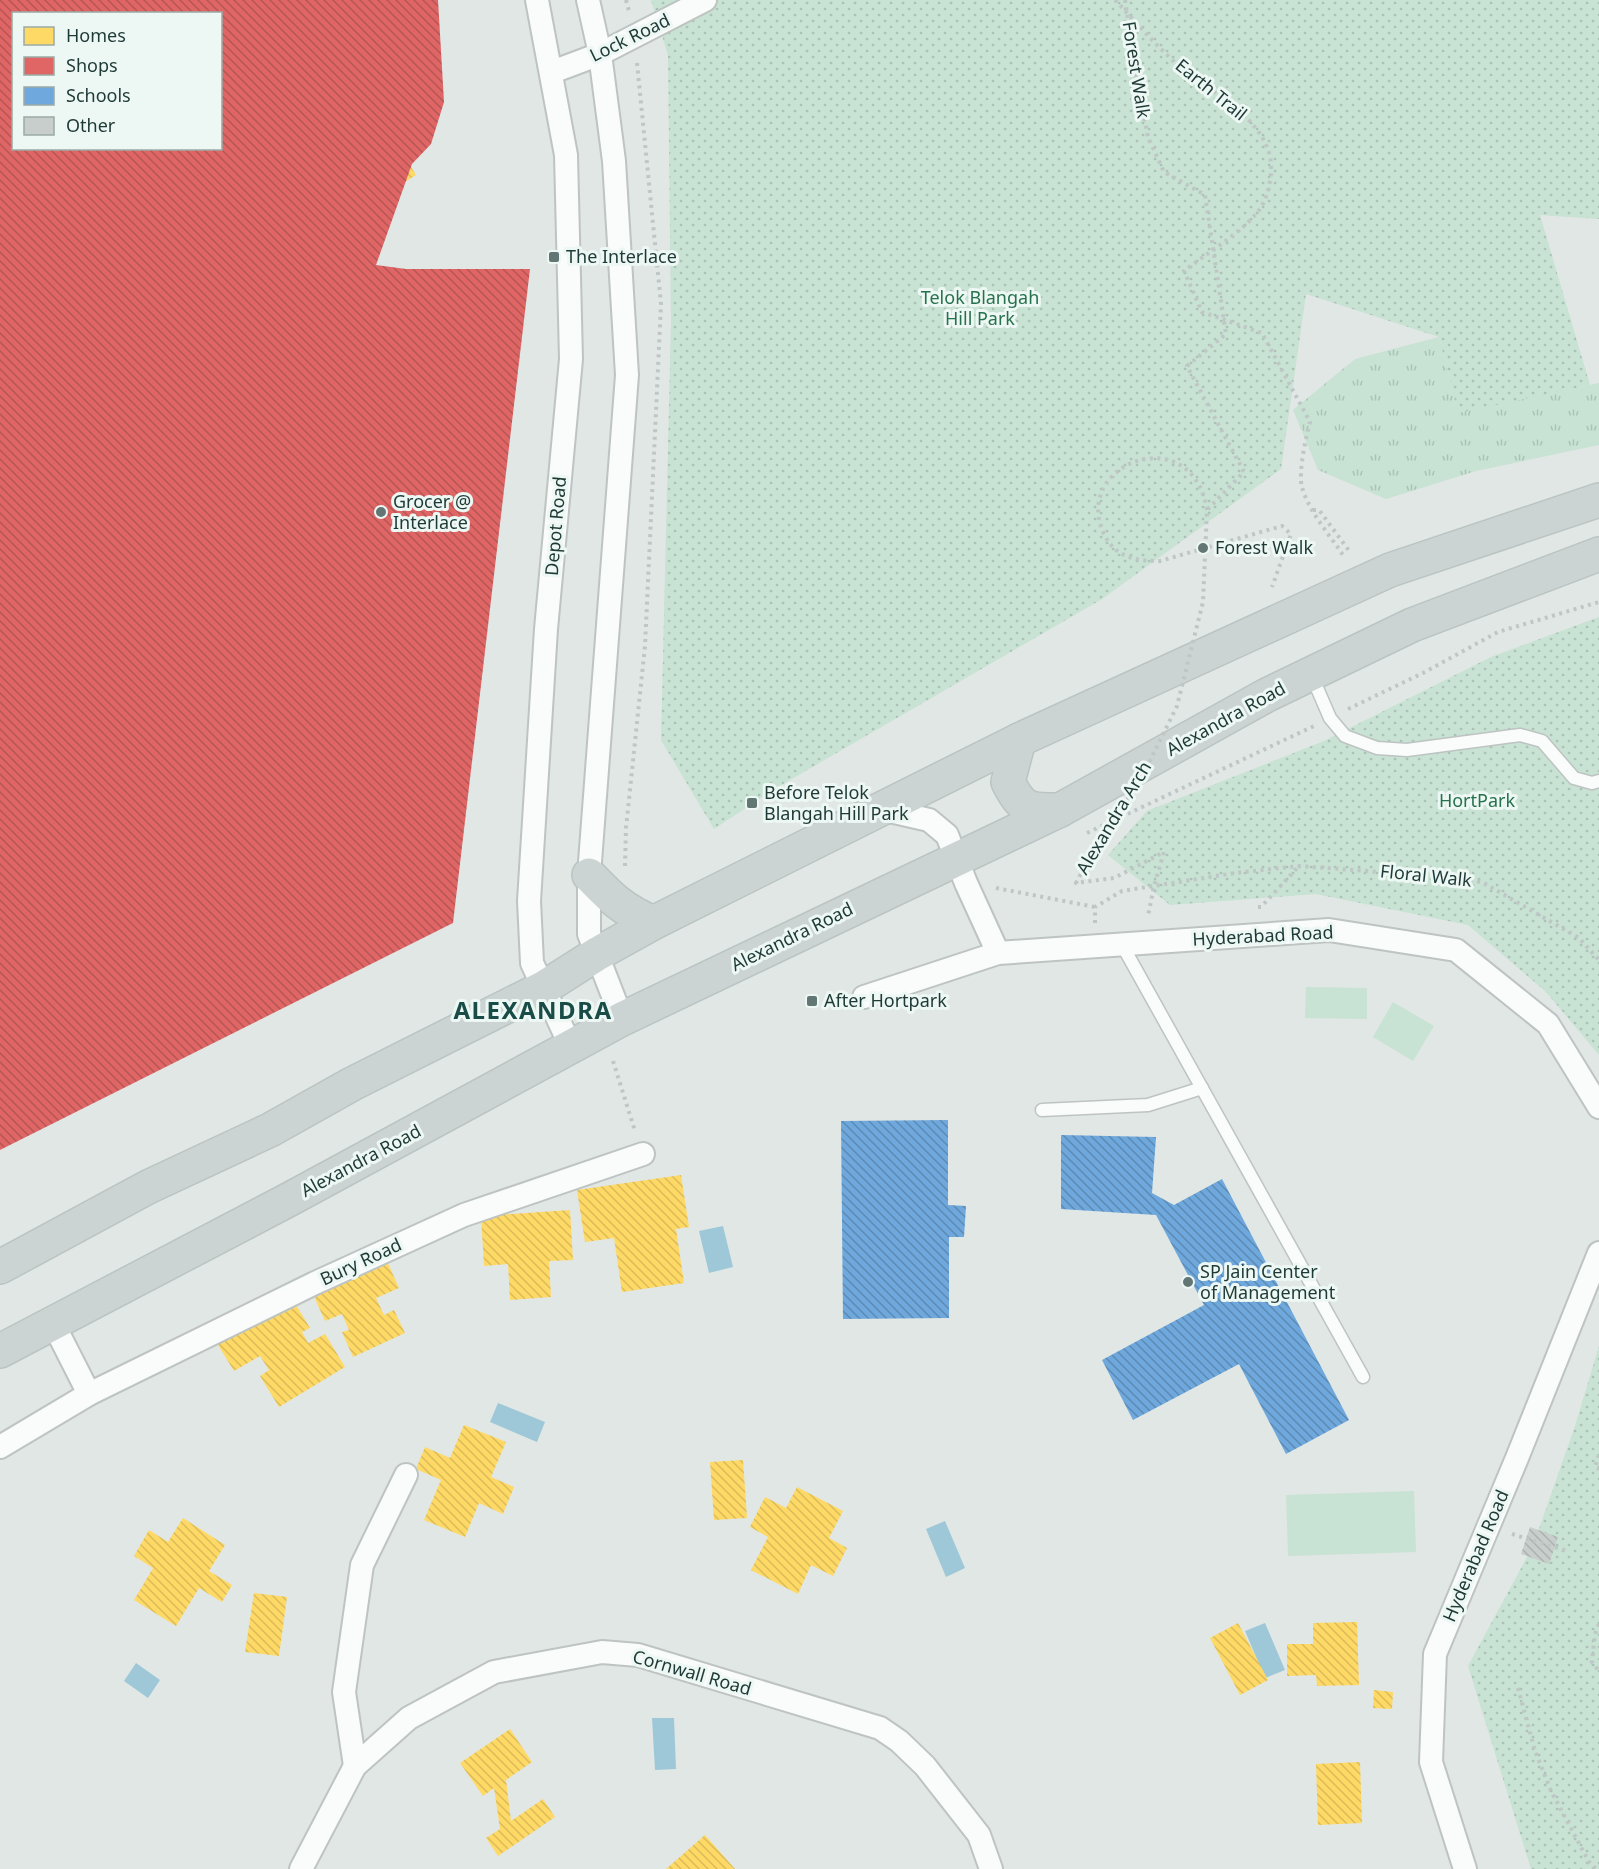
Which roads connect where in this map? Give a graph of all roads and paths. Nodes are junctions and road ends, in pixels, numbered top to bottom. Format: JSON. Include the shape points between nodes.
{"nodes":[{"id":1,"x":588,"y":0,"type":"edge"},
{"id":2,"x":705,"y":0,"type":"edge"},
{"id":3,"x":1115,"y":0,"type":"edge"},
{"id":4,"x":1125,"y":0,"type":"edge"},
{"id":5,"x":542,"y":2,"type":"edge"},
{"id":6,"x":600,"y":54,"type":"junction"},
{"id":7,"x":552,"y":72,"type":"junction"},
{"id":8,"x":1599,"y":500,"type":"edge"},
{"id":9,"x":1207,"y":510,"type":"junction"},
{"id":10,"x":1312,"y":510,"type":"junction"},
{"id":11,"x":1350,"y":552,"type":"dead end"},
{"id":12,"x":1599,"y":554,"type":"edge"},
{"id":13,"x":1343,"y":555,"type":"dead end"},
{"id":14,"x":1272,"y":587,"type":"dead end"},
{"id":15,"x":1599,"y":602,"type":"edge"},
{"id":16,"x":1311,"y":674,"type":"junction"},
{"id":17,"x":1330,"y":718,"type":"junction"},
{"id":18,"x":1018,"y":740,"type":"junction"},
{"id":19,"x":1599,"y":781,"type":"edge"},
{"id":20,"x":881,"y":808,"type":"junction"},
{"id":21,"x":1060,"y":810,"type":"junction"},
{"id":22,"x":1083,"y":835,"type":"dead end"},
{"id":23,"x":1299,"y":866,"type":"junction"},
{"id":24,"x":961,"y":871,"type":"junction"},
{"id":25,"x":589,"y":875,"type":"junction"},
{"id":26,"x":1095,"y":908,"type":"junction"},
{"id":27,"x":1250,"y":908,"type":"dead end"},
{"id":28,"x":1160,"y":915,"type":"dead end"},
{"id":29,"x":1148,"y":916,"type":"junction"},
{"id":30,"x":1138,"y":917,"type":"dead end"},
{"id":31,"x":1106,"y":922,"type":"dead end"},
{"id":32,"x":653,"y":923,"type":"junction"},
{"id":33,"x":1121,"y":943,"type":"junction"},
{"id":34,"x":998,"y":953,"type":"junction"},
{"id":35,"x":597,"y":954,"type":"junction"},
{"id":36,"x":1599,"y":960,"type":"edge"},
{"id":37,"x":544,"y":987,"type":"junction"},
{"id":38,"x":864,"y":997,"type":"dead end"},
{"id":39,"x":622,"y":1019,"type":"junction"},
{"id":40,"x":571,"y":1047,"type":"junction"},
{"id":41,"x":622,"y":1056,"type":"dead end"},
{"id":42,"x":613,"y":1061,"type":"junction"},
{"id":43,"x":602,"y":1065,"type":"dead end"},
{"id":44,"x":1202,"y":1088,"type":"junction"},
{"id":45,"x":1599,"y":1107,"type":"edge"},
{"id":46,"x":1042,"y":1110,"type":"dead end"},
{"id":47,"x":643,"y":1154,"type":"joint"},
{"id":48,"x":1599,"y":1253,"type":"edge"},
{"id":49,"x":0,"y":1267,"type":"edge"},
{"id":50,"x":53,"y":1323,"type":"junction"},
{"id":51,"x":0,"y":1351,"type":"edge"},
{"id":52,"x":1363,"y":1377,"type":"dead end"},
{"id":53,"x":89,"y":1394,"type":"junction"},
{"id":54,"x":0,"y":1447,"type":"edge"},
{"id":55,"x":1599,"y":1455,"type":"edge"},
{"id":56,"x":1599,"y":1469,"type":"edge"},
{"id":57,"x":406,"y":1476,"type":"dead end"},
{"id":58,"x":1488,"y":1527,"type":"junction"},
{"id":59,"x":1567,"y":1551,"type":"dead end"},
{"id":60,"x":1599,"y":1624,"type":"edge"},
{"id":61,"x":1597,"y":1633,"type":"edge"},
{"id":62,"x":1599,"y":1671,"type":"edge"},
{"id":63,"x":1518,"y":1688,"type":"dead end"},
{"id":64,"x":356,"y":1766,"type":"junction"},
{"id":65,"x":301,"y":1869,"type":"edge"},
{"id":66,"x":991,"y":1869,"type":"edge"},
{"id":67,"x":1466,"y":1869,"type":"edge"},
{"id":68,"x":1596,"y":1869,"type":"edge"}],
"edges":[{"from":1,"to":6,"type":"street"},
{"from":2,"to":6,"type":"street","name":"Lock Road"},
{"from":3,"to":10,"type":"path","name":"Earth Trail","via":[[1179,66],[1229,102],[1258,131],[1269,150],[1272,172],[1268,194],[1257,213],[1184,271],[1203,312],[1262,333],[1310,422],[1304,440],[1301,485]]},
{"from":4,"to":9,"type":"path","name":"Forest Walk","bridge":true,"via":[[1148,137],[1164,171],[1205,195],[1226,334],[1187,366],[1244,472]]},
{"from":5,"to":7,"type":"street","name":"Depot Road"},
{"from":6,"to":7,"type":"street","name":"Lock Road"},
{"from":6,"to":25,"type":"street","via":[[614,161],[627,375]]},
{"from":7,"to":37,"type":"street","name":"Depot Road","via":[[566,155],[571,358],[546,630],[529,901],[532,963]]},
{"from":8,"to":18,"type":"main road","via":[[1390,570]]},
{"from":9,"to":14,"type":"path","bridge":true,"via":[[1196,477],[1177,462],[1163,459],[1124,466],[1106,483],[1098,509],[1107,541],[1115,550],[1141,561],[1160,561],[1282,526],[1291,534]]},
{"from":9,"to":29,"type":"path","name":"Alexandra Arch","bridge":true,"via":[[1203,602],[1177,705],[1138,785],[1101,836],[1076,883],[1114,878],[1164,852]]},
{"from":10,"to":11,"type":"path","via":[[1319,510]]},
{"from":10,"to":13,"type":"path","name":"Earth Trail"},
{"from":12,"to":16,"type":"main road","name":"Alexandra Road","via":[[1412,625]]},
{"from":15,"to":17,"type":"path","via":[[1498,632]]},
{"from":16,"to":17,"type":"lane"},
{"from":16,"to":21,"type":"main road","name":"Alexandra Road"},
{"from":17,"to":19,"type":"lane","via":[[1345,736],[1377,748],[1407,750],[1520,735],[1542,741],[1574,778]]},
{"from":17,"to":22,"type":"path"},
{"from":18,"to":20,"type":"main road"},
{"from":18,"to":21,"type":"main road","via":[[1008,782],[1017,800],[1033,810]]},
{"from":20,"to":24,"type":"street","via":[[929,820],[947,835]]},
{"from":20,"to":32,"type":"main road"},
{"from":21,"to":24,"type":"main road","name":"Alexandra Road"},
{"from":23,"to":26,"type":"path","name":"Floral Walk","via":[[1122,891]]},
{"from":23,"to":27,"type":"path","via":[[1261,907]]},
{"from":23,"to":36,"type":"path","name":"Floral Walk","via":[[1482,882],[1579,938]]},
{"from":24,"to":26,"type":"path"},
{"from":24,"to":34,"type":"street"},
{"from":24,"to":39,"type":"main road","name":"Alexandra Road"},
{"from":25,"to":32,"type":"main road","via":[[618,904]]},
{"from":25,"to":35,"type":"street","via":[[589,934]]},
{"from":26,"to":31,"type":"path","via":[[1095,924]]},
{"from":28,"to":29,"type":"path"},
{"from":29,"to":30,"type":"path"},
{"from":32,"to":35,"type":"main road"},
{"from":33,"to":34,"type":"street","name":"Hyderabad Road"},
{"from":33,"to":44,"type":"lane"},
{"from":33,"to":45,"type":"street","name":"Hyderabad Road","via":[[1329,930],[1456,950],[1548,1024]]},
{"from":34,"to":38,"type":"street","name":"Hyderabad Road"},
{"from":35,"to":37,"type":"main road"},
{"from":35,"to":39,"type":"street"},
{"from":37,"to":40,"type":"street","name":"Depot Road"},
{"from":37,"to":49,"type":"main road","via":[[270,1130],[148,1187]]},
{"from":39,"to":40,"type":"main road","name":"Alexandra Road"},
{"from":40,"to":50,"type":"main road","name":"Alexandra Road"},
{"from":41,"to":42,"type":"path"},
{"from":42,"to":43,"type":"path"},
{"from":42,"to":47,"type":"path"},
{"from":44,"to":46,"type":"lane","via":[[1148,1105]]},
{"from":44,"to":52,"type":"lane"},
{"from":47,"to":53,"type":"street","name":"Bury Road","via":[[464,1215]]},
{"from":48,"to":58,"type":"street","name":"Hyderabad Road"},
{"from":50,"to":51,"type":"main road","name":"Alexandra Road"},
{"from":50,"to":53,"type":"street"},
{"from":53,"to":54,"type":"street","name":"Bury Road"},
{"from":55,"to":56,"type":"path","via":[[1595,1467]]},
{"from":57,"to":64,"type":"street","via":[[362,1564],[344,1692]]},
{"from":58,"to":59,"type":"path"},
{"from":58,"to":67,"type":"street","name":"Hyderabad Road","via":[[1435,1654],[1431,1762]]},
{"from":60,"to":61,"type":"path"},
{"from":61,"to":62,"type":"path","via":[[1592,1662]]},
{"from":63,"to":68,"type":"path","via":[[1535,1751],[1551,1791]]},
{"from":64,"to":65,"type":"street","name":"Cornwall Road"},
{"from":64,"to":66,"type":"street","name":"Cornwall Road","via":[[409,1718],[494,1672],[602,1652],[638,1655],[880,1728],[925,1766],[979,1835]]}]}
